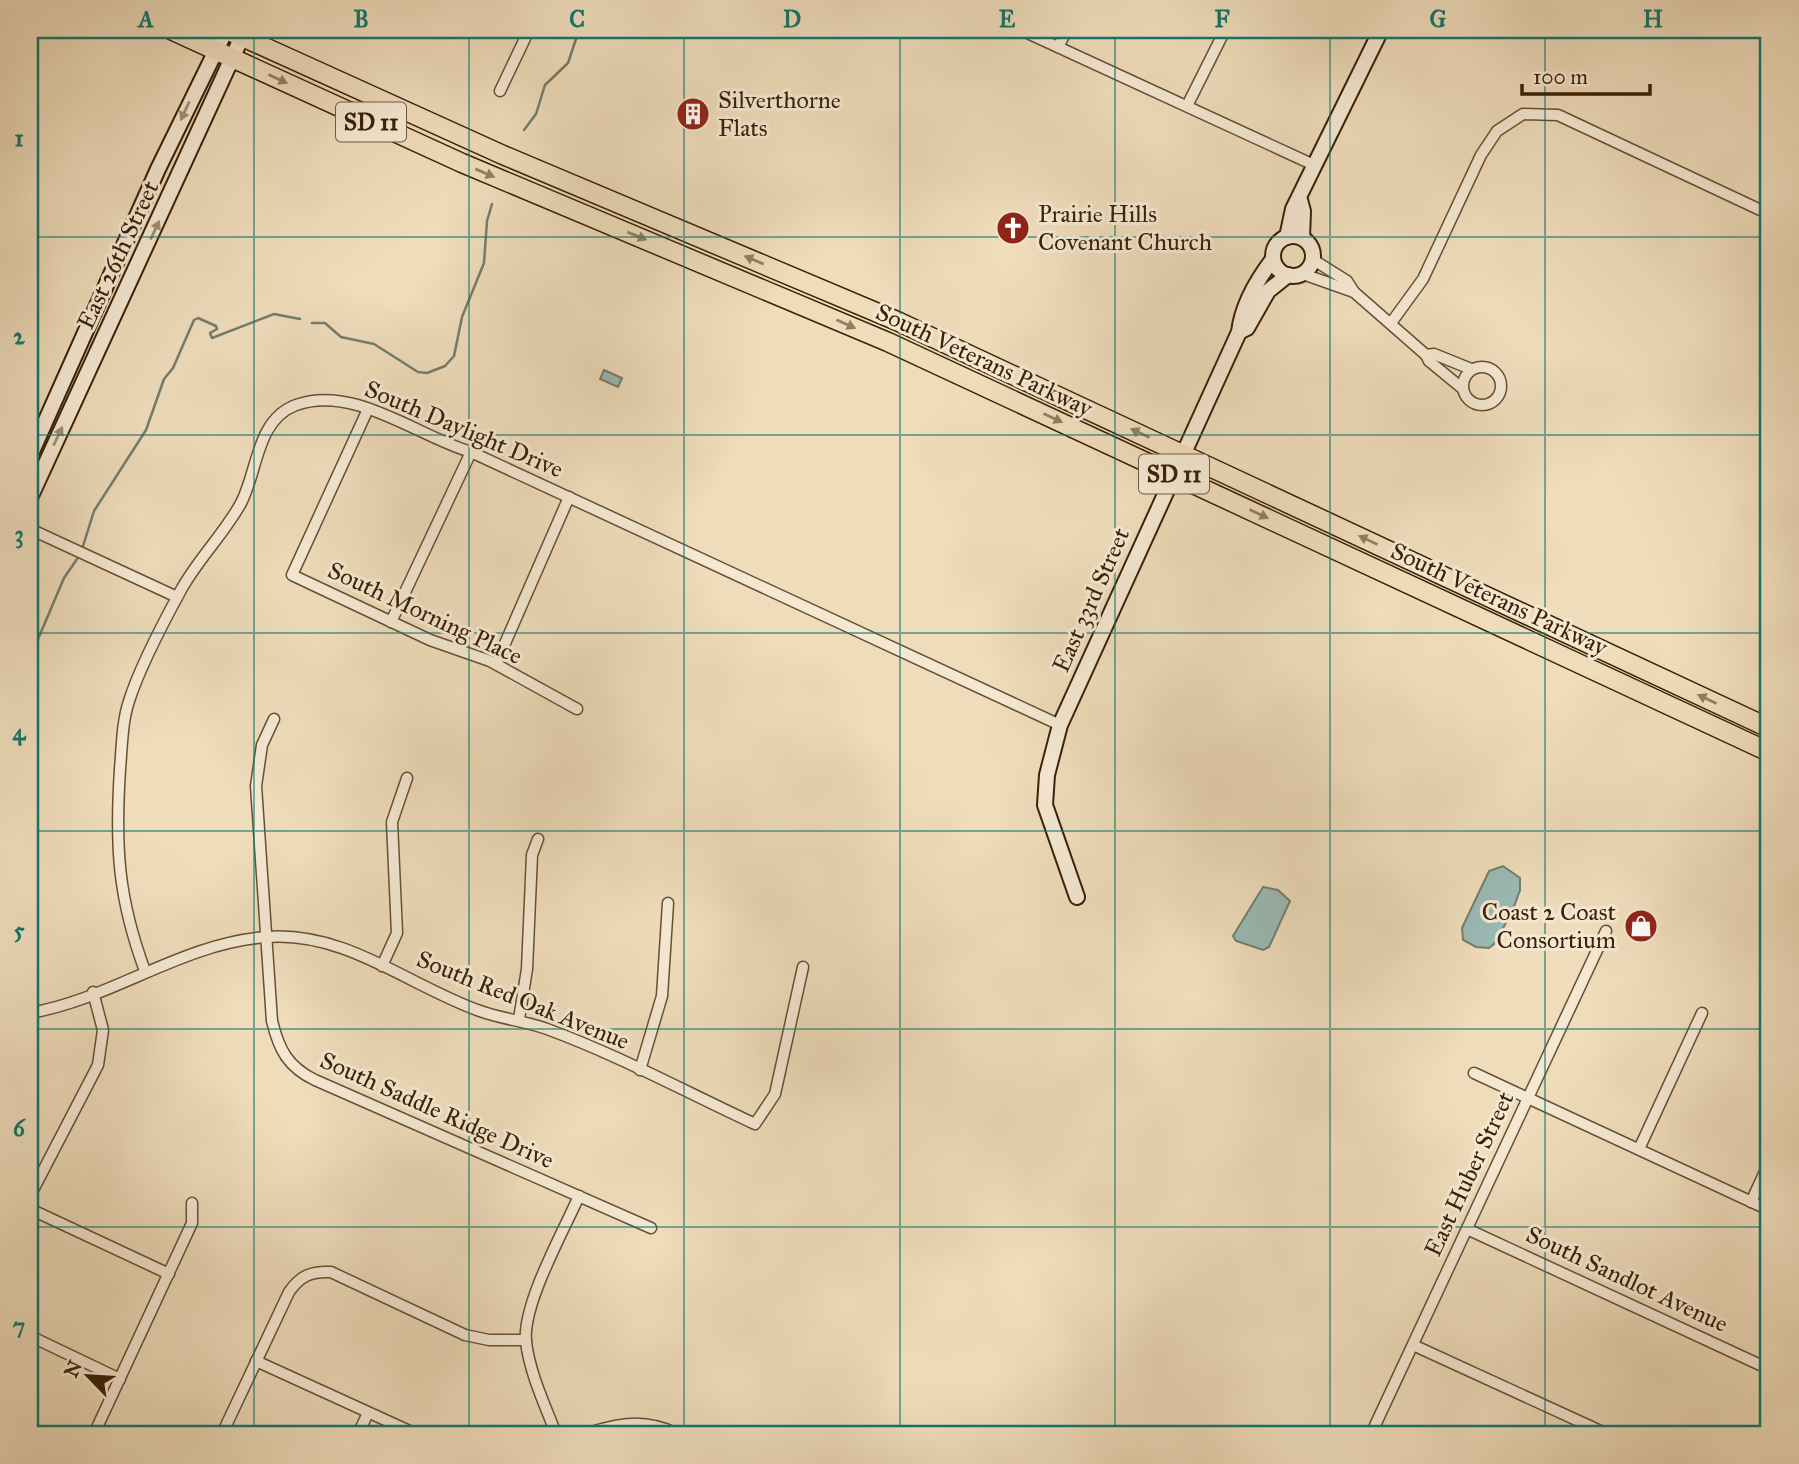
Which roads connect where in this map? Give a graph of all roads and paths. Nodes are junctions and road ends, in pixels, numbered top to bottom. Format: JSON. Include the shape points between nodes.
{"nodes":[{"id":1,"x":171,"y":30,"type":"edge"},
{"id":2,"x":529,"y":30,"type":"edge"},
{"id":3,"x":1021,"y":30,"type":"edge"},
{"id":4,"x":1067,"y":30,"type":"edge"},
{"id":5,"x":1225,"y":30,"type":"edge"},
{"id":6,"x":1381,"y":30,"type":"edge"},
{"id":7,"x":235,"y":32,"type":"edge"},
{"id":8,"x":1058,"y":47,"type":"junction"},
{"id":9,"x":214,"y":49,"type":"junction"},
{"id":10,"x":234,"y":59,"type":"junction"},
{"id":11,"x":500,"y":92,"type":"dead end"},
{"id":12,"x":1187,"y":106,"type":"junction"},
{"id":13,"x":1316,"y":166,"type":"junction"},
{"id":14,"x":1769,"y":214,"type":"edge"},
{"id":15,"x":1295,"y":238,"type":"junction"},
{"id":16,"x":1273,"y":259,"type":"junction"},
{"id":17,"x":1312,"y":259,"type":"junction"},
{"id":18,"x":1303,"y":274,"type":"junction"},
{"id":19,"x":1288,"y":275,"type":"junction"},
{"id":20,"x":1354,"y":292,"type":"junction"},
{"id":21,"x":1391,"y":323,"type":"junction"},
{"id":22,"x":1239,"y":332,"type":"junction"},
{"id":23,"x":1426,"y":355,"type":"junction"},
{"id":24,"x":1471,"y":369,"type":"junction"},
{"id":25,"x":1463,"y":389,"type":"junction"},
{"id":26,"x":368,"y":409,"type":"junction"},
{"id":27,"x":471,"y":452,"type":"junction"},
{"id":28,"x":1183,"y":453,"type":"junction"},
{"id":29,"x":30,"y":456,"type":"edge"},
{"id":30,"x":1173,"y":474,"type":"junction"},
{"id":31,"x":569,"y":497,"type":"junction"},
{"id":32,"x":30,"y":498,"type":"edge"},
{"id":33,"x":30,"y":529,"type":"edge"},
{"id":34,"x":177,"y":597,"type":"junction"},
{"id":35,"x":391,"y":622,"type":"junction"},
{"id":36,"x":496,"y":664,"type":"junction"},
{"id":37,"x":577,"y":709,"type":"dead end"},
{"id":38,"x":274,"y":719,"type":"dead end"},
{"id":39,"x":1060,"y":725,"type":"junction"},
{"id":40,"x":1769,"y":728,"type":"edge"},
{"id":41,"x":1769,"y":752,"type":"edge"},
{"id":42,"x":407,"y":778,"type":"dead end"},
{"id":43,"x":538,"y":839,"type":"dead end"},
{"id":44,"x":1077,"y":897,"type":"dead end"},
{"id":45,"x":668,"y":903,"type":"dead end"},
{"id":46,"x":1606,"y":932,"type":"dead end"},
{"id":47,"x":267,"y":937,"type":"junction"},
{"id":48,"x":382,"y":966,"type":"junction"},
{"id":49,"x":803,"y":967,"type":"dead end"},
{"id":50,"x":145,"y":971,"type":"junction"},
{"id":51,"x":93,"y":992,"type":"junction"},
{"id":52,"x":30,"y":1013,"type":"edge"},
{"id":53,"x":1702,"y":1013,"type":"dead end"},
{"id":54,"x":519,"y":1019,"type":"junction"},
{"id":55,"x":640,"y":1070,"type":"junction"},
{"id":56,"x":1474,"y":1073,"type":"dead end"},
{"id":57,"x":1528,"y":1098,"type":"junction"},
{"id":58,"x":1639,"y":1149,"type":"junction"},
{"id":59,"x":1769,"y":1163,"type":"edge"},
{"id":60,"x":30,"y":1196,"type":"edge"},
{"id":61,"x":579,"y":1196,"type":"junction"},
{"id":62,"x":1751,"y":1202,"type":"junction"},
{"id":63,"x":192,"y":1203,"type":"dead end"},
{"id":64,"x":30,"y":1209,"type":"edge"},
{"id":65,"x":1769,"y":1210,"type":"edge"},
{"id":66,"x":651,"y":1228,"type":"dead end"},
{"id":67,"x":1467,"y":1229,"type":"junction"},
{"id":68,"x":169,"y":1273,"type":"junction"},
{"id":69,"x":30,"y":1336,"type":"edge"},
{"id":70,"x":526,"y":1340,"type":"junction"},
{"id":71,"x":1413,"y":1345,"type":"junction"},
{"id":72,"x":257,"y":1361,"type":"junction"},
{"id":73,"x":1769,"y":1369,"type":"edge"},
{"id":74,"x":120,"y":1378,"type":"junction"},
{"id":75,"x":368,"y":1413,"type":"junction"},
{"id":76,"x":94,"y":1434,"type":"edge"},
{"id":77,"x":222,"y":1434,"type":"edge"},
{"id":78,"x":358,"y":1434,"type":"edge"},
{"id":79,"x":416,"y":1434,"type":"edge"},
{"id":80,"x":556,"y":1434,"type":"edge"},
{"id":81,"x":584,"y":1434,"type":"edge"},
{"id":82,"x":678,"y":1434,"type":"edge"},
{"id":83,"x":1371,"y":1434,"type":"edge"},
{"id":84,"x":1607,"y":1434,"type":"edge"}],
"edges":[{"from":1,"to":9,"type":"highway","name":"South Veterans Parkway","number":"SD 11"},
{"from":2,"to":11,"type":"street"},
{"from":3,"to":8,"type":"street"},
{"from":4,"to":8,"type":"street"},
{"from":5,"to":12,"type":"street"},
{"from":6,"to":13,"type":"street","name":"East 33rd Street"},
{"from":7,"to":9,"type":"street","name":"East 26th Street"},
{"from":7,"to":10,"type":"street","name":"East 26th Street"},
{"from":28,"to":7,"type":"highway","name":"South Veterans Parkway","number":"SD 11","one_way":true,"via":[[897,321],[480,145]]},
{"from":8,"to":12,"type":"street"},
{"from":9,"to":10,"type":"highway","name":"South Veterans Parkway","number":"SD 11"},
{"from":9,"to":29,"type":"street","name":"East 26th Street","one_way":true},
{"from":10,"to":30,"type":"highway","name":"South Veterans Parkway","number":"SD 11","one_way":true,"via":[[462,163],[888,342]]},
{"from":32,"to":10,"type":"street","name":"East 26th Street","one_way":true},
{"from":12,"to":13,"type":"street"},
{"from":13,"to":15,"type":"street","name":"East 33rd Street","via":[[1293,209]]},
{"from":14,"to":21,"type":"street","via":[[1558,115],[1523,114],[1497,131],[1486,147],[1423,279]]},
{"from":15,"to":16,"type":"street","name":"East 33rd Street","via":[[1277,245]]},
{"from":15,"to":17,"type":"street","via":[[1311,248]]},
{"from":16,"to":19,"type":"street","via":[[1279,271]]},
{"from":16,"to":22,"type":"street","name":"East 33rd Street","via":[[1250,297]]},
{"from":17,"to":18,"type":"street"},
{"from":17,"to":20,"type":"street","via":[[1347,281]]},
{"from":18,"to":19,"type":"street"},
{"from":18,"to":20,"type":"street"},
{"from":19,"to":22,"type":"street","name":"East 33rd Street","via":[[1268,291],[1247,328]]},
{"from":20,"to":21,"type":"street"},
{"from":21,"to":23,"type":"street"},
{"from":22,"to":28,"type":"street","name":"East 33rd Street"},
{"from":23,"to":24,"type":"street"},
{"from":23,"to":25,"type":"street"},
{"from":24,"to":25,"type":"street"},
{"from":24,"to":25,"type":"street","via":[[1493,370],[1501,380],[1500,393],[1492,402],[1480,405],[1469,400]]},
{"from":26,"to":27,"type":"street","name":"South Daylight Drive"},
{"from":26,"to":34,"type":"street","name":"South Daylight Drive","via":[[347,401],[319,400],[283,413],[265,436],[242,503]]},
{"from":26,"to":35,"type":"street","name":"South Morning Place","via":[[292,575]]},
{"from":27,"to":31,"type":"street","name":"South Daylight Drive"},
{"from":27,"to":35,"type":"street"},
{"from":28,"to":30,"type":"street","name":"East 33rd Street"},
{"from":40,"to":28,"type":"highway","name":"South Veterans Parkway","number":"SD 11","one_way":true},
{"from":30,"to":39,"type":"street","name":"East 33rd Street"},
{"from":30,"to":41,"type":"highway","name":"South Veterans Parkway","number":"SD 11","one_way":true},
{"from":31,"to":36,"type":"street"},
{"from":31,"to":39,"type":"street","name":"South Daylight Drive"},
{"from":33,"to":34,"type":"street"},
{"from":34,"to":50,"type":"street","name":"South Daylight Drive","via":[[133,690],[122,740],[118,866],[128,924]]},
{"from":35,"to":36,"type":"street","name":"South Morning Place"},
{"from":36,"to":37,"type":"street","name":"South Morning Place"},
{"from":38,"to":47,"type":"street","name":"South Saddle Ridge Drive","via":[[262,745],[256,786]]},
{"from":39,"to":44,"type":"street","name":"East 33rd Street","via":[[1047,775],[1045,805]]},
{"from":42,"to":48,"type":"street","via":[[392,822],[397,933]]},
{"from":43,"to":54,"type":"street","via":[[532,855],[527,969]]},
{"from":45,"to":55,"type":"street","via":[[662,996]]},
{"from":46,"to":57,"type":"street","name":"East Huber Street"},
{"from":47,"to":48,"type":"street","name":"South Red Oak Avenue","via":[[325,941]]},
{"from":47,"to":50,"type":"street","name":"South Red Oak Avenue","via":[[208,947]]},
{"from":47,"to":61,"type":"street","name":"South Saddle Ridge Drive","via":[[272,1021],[283,1055],[295,1069]]},
{"from":48,"to":54,"type":"street","name":"South Red Oak Avenue","via":[[480,1011]]},
{"from":49,"to":55,"type":"street","name":"South Red Oak Avenue","via":[[775,1094],[755,1124]]},
{"from":50,"to":51,"type":"street","name":"South Red Oak Avenue"},
{"from":51,"to":52,"type":"street","name":"South Red Oak Avenue"},
{"from":51,"to":60,"type":"street","via":[[103,1030],[98,1065]]},
{"from":53,"to":58,"type":"street"},
{"from":54,"to":55,"type":"street","name":"South Red Oak Avenue"},
{"from":56,"to":57,"type":"street"},
{"from":57,"to":58,"type":"street"},
{"from":57,"to":67,"type":"street","name":"East Huber Street"},
{"from":58,"to":62,"type":"street"},
{"from":59,"to":62,"type":"street"},
{"from":61,"to":66,"type":"street","name":"South Saddle Ridge Drive"},
{"from":61,"to":70,"type":"street","via":[[528,1312]]},
{"from":62,"to":65,"type":"street"},
{"from":63,"to":68,"type":"street","via":[[192,1223]]},
{"from":64,"to":68,"type":"street"},
{"from":67,"to":71,"type":"street","name":"East Huber Street"},
{"from":67,"to":73,"type":"street","name":"South Sandlot Avenue"},
{"from":68,"to":74,"type":"street"},
{"from":69,"to":74,"type":"street"},
{"from":70,"to":72,"type":"street","via":[[465,1335],[342,1277],[319,1271],[302,1276],[289,1292]]},
{"from":70,"to":80,"type":"street"},
{"from":71,"to":83,"type":"street","name":"East Huber Street"},
{"from":71,"to":84,"type":"street"},
{"from":72,"to":75,"type":"street"},
{"from":72,"to":77,"type":"street"},
{"from":74,"to":76,"type":"street"},
{"from":75,"to":78,"type":"street"},
{"from":75,"to":79,"type":"street"},
{"from":81,"to":82,"type":"street","via":[[630,1422]]}]}
